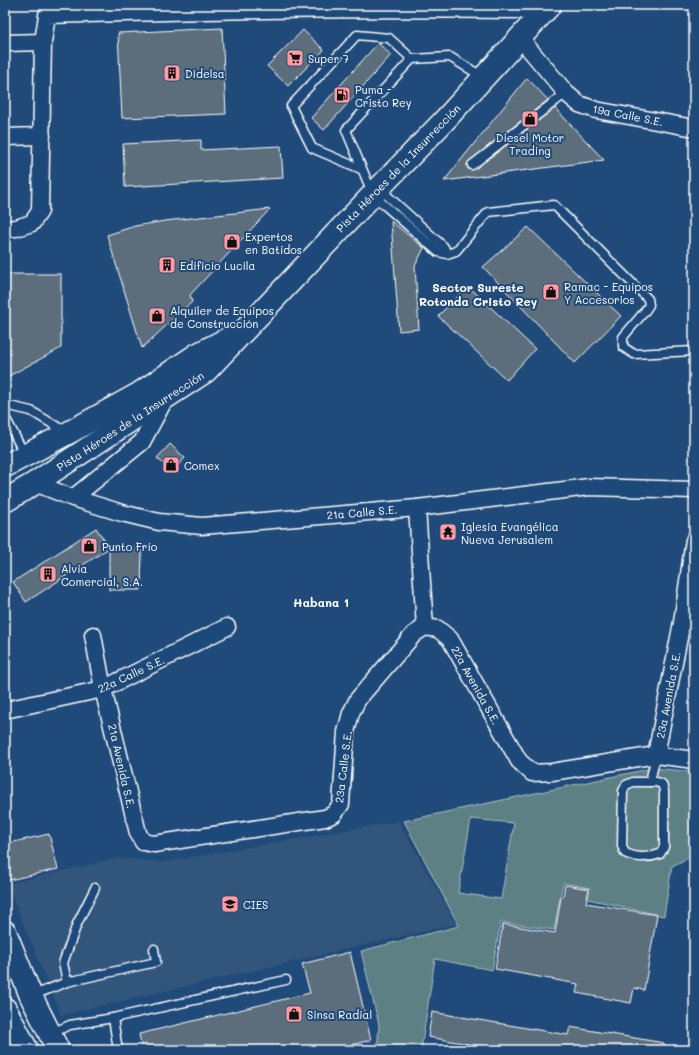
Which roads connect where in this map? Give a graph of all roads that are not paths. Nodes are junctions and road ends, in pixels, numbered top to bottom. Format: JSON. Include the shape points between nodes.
{"nodes":[{"id":1,"x":448,"y":7,"type":"edge"},
{"id":2,"x":204,"y":8,"type":"edge"},
{"id":3,"x":322,"y":8,"type":"edge"},
{"id":4,"x":47,"y":10,"type":"edge"},
{"id":5,"x":122,"y":10,"type":"edge"},
{"id":6,"x":544,"y":12,"type":"edge"},
{"id":7,"x":520,"y":38,"type":"junction"},
{"id":8,"x":43,"y":42,"type":"junction"},
{"id":9,"x":5,"y":43,"type":"edge"},
{"id":10,"x":412,"y":59,"type":"junction"},
{"id":11,"x":484,"y":78,"type":"junction"},
{"id":12,"x":566,"y":93,"type":"junction"},
{"id":13,"x":694,"y":128,"type":"edge"},
{"id":14,"x":42,"y":136,"type":"junction"},
{"id":15,"x":5,"y":137,"type":"edge"},
{"id":16,"x":472,"y":165,"type":"dead end"},
{"id":17,"x":361,"y":169,"type":"junction"},
{"id":18,"x":374,"y":189,"type":"junction"},
{"id":19,"x":5,"y":229,"type":"edge"},
{"id":20,"x":244,"y":330,"type":"junction"},
{"id":21,"x":694,"y":351,"type":"edge"},
{"id":22,"x":165,"y":399,"type":"junction"},
{"id":23,"x":5,"y":405,"type":"edge"},
{"id":24,"x":5,"y":417,"type":"edge"},
{"id":25,"x":68,"y":433,"type":"junction"},
{"id":26,"x":26,"y":456,"type":"junction"},
{"id":27,"x":5,"y":466,"type":"edge"},
{"id":28,"x":35,"y":483,"type":"junction"},
{"id":29,"x":694,"y":490,"type":"edge"},
{"id":30,"x":73,"y":498,"type":"junction"},
{"id":31,"x":5,"y":501,"type":"edge"},
{"id":32,"x":417,"y":508,"type":"junction"},
{"id":33,"x":694,"y":540,"type":"edge"},
{"id":34,"x":688,"y":622,"type":"edge"},
{"id":35,"x":425,"y":627,"type":"junction"},
{"id":36,"x":227,"y":628,"type":"dead end"},
{"id":37,"x":93,"y":635,"type":"dead end"},
{"id":38,"x":103,"y":689,"type":"junction"},
{"id":39,"x":5,"y":710,"type":"edge"},
{"id":40,"x":656,"y":755,"type":"junction"},
{"id":41,"x":694,"y":760,"type":"edge"},
{"id":42,"x":650,"y":782,"type":"junction"},
{"id":43,"x":143,"y":842,"type":"joint"},
{"id":44,"x":95,"y":888,"type":"dead end"},
{"id":45,"x":5,"y":932,"type":"edge"},
{"id":46,"x":154,"y":949,"type":"dead end"},
{"id":47,"x":286,"y":980,"type":"dead end"},
{"id":48,"x":67,"y":982,"type":"junction"},
{"id":49,"x":31,"y":996,"type":"junction"},
{"id":50,"x":5,"y":1009,"type":"edge"},
{"id":51,"x":113,"y":1018,"type":"junction"},
{"id":52,"x":54,"y":1042,"type":"edge"},
{"id":53,"x":27,"y":1050,"type":"edge"},
{"id":54,"x":118,"y":1050,"type":"edge"}],
"edges":[{"from":1,"to":3,"type":"street"},
{"from":1,"to":6,"type":"street"},
{"from":2,"to":3,"type":"street"},
{"from":2,"to":5,"type":"street"},
{"from":4,"to":5,"type":"street"},
{"from":4,"to":8,"type":"street"},
{"from":6,"to":7,"type":"main road","name":"Pista Héroes de la Insurrección"},
{"from":7,"to":11,"type":"main road","name":"Pista Héroes de la Insurrección"},
{"from":7,"to":12,"type":"street","name":"19a Calle S.E."},
{"from":8,"to":9,"type":"street"},
{"from":8,"to":14,"type":"street"},
{"from":10,"to":11,"type":"lane","via":[[450,57]]},
{"from":10,"to":17,"type":"lane","via":[[346,130]]},
{"from":10,"to":17,"type":"lane","via":[[389,38],[357,35],[291,106],[312,148]]},
{"from":11,"to":18,"type":"main road","name":"Pista Héroes de la Insurrección"},
{"from":12,"to":13,"type":"street","name":"19a Calle S.E.","via":[[579,104],[596,110]]},
{"from":12,"to":16,"type":"lane"},
{"from":14,"to":15,"type":"street"},
{"from":14,"to":19,"type":"street","via":[[40,210],[32,223]]},
{"from":17,"to":18,"type":"lane"},
{"from":18,"to":20,"type":"main road","name":"Pista Héroes de la Insurrección"},
{"from":18,"to":21,"type":"lane","via":[[438,252],[447,254],[456,251],[488,212],[554,205],[648,299],[649,305],[623,337],[623,347],[634,354]]},
{"from":20,"to":22,"type":"main road","name":"Pista Héroes de la Insurrección","via":[[206,372]]},
{"from":20,"to":25,"type":"main road","name":"Pista Héroes de la Insurrección","via":[[196,355],[137,395]]},
{"from":22,"to":28,"type":"main road","name":"Pista Héroes de la Insurrección"},
{"from":22,"to":30,"type":"street","via":[[142,442]]},
{"from":23,"to":25,"type":"lane","via":[[31,411]]},
{"from":24,"to":26,"type":"lane"},
{"from":25,"to":26,"type":"main road","name":"Pista Héroes de la Insurrección"},
{"from":26,"to":27,"type":"main road","name":"Pista Héroes de la Insurrección"},
{"from":28,"to":30,"type":"street","name":"21a Calle S.E."},
{"from":28,"to":31,"type":"main road","name":"Pista Héroes de la Insurrección"},
{"from":29,"to":32,"type":"street","name":"21a Calle S.E.","via":[[589,487]]},
{"from":30,"to":32,"type":"street","name":"21a Calle S.E.","via":[[158,522],[202,526]]},
{"from":32,"to":35,"type":"street"},
{"from":33,"to":34,"type":"street","name":"23a Avenida S.E."},
{"from":34,"to":40,"type":"street","name":"23a Avenida S.E."},
{"from":35,"to":40,"type":"street","name":"22a Avenida S.E.","via":[[438,629],[450,640],[519,762],[532,773]]},
{"from":35,"to":43,"type":"street","name":"23a Calle S.E.","via":[[414,634],[358,699],[351,713],[346,732],[341,804],[334,814],[324,818],[154,844]]},
{"from":36,"to":38,"type":"street","name":"22a Calle S.E."},
{"from":37,"to":38,"type":"street","name":"21a Avenida S.E."},
{"from":38,"to":39,"type":"street","name":"22a Calle S.E."},
{"from":38,"to":43,"type":"street","name":"21a Avenida S.E.","via":[[138,833]]},
{"from":40,"to":41,"type":"street"},
{"from":40,"to":42,"type":"lane"},
{"from":42,"to":42,"type":"lane","via":[[662,784],[664,791],[664,847],[660,854],[653,857],[633,856],[625,853],[622,846],[623,791],[626,785],[633,782]]},
{"from":44,"to":48,"type":"lane","via":[[77,924],[63,963]]},
{"from":45,"to":49,"type":"main road"},
{"from":46,"to":48,"type":"lane","via":[[156,962]]},
{"from":47,"to":51,"type":"lane"},
{"from":48,"to":49,"type":"lane"},
{"from":49,"to":52,"type":"main road"},
{"from":50,"to":53,"type":"main road"},
{"from":51,"to":52,"type":"lane","via":[[70,1025]]},
{"from":51,"to":54,"type":"lane"}]}
